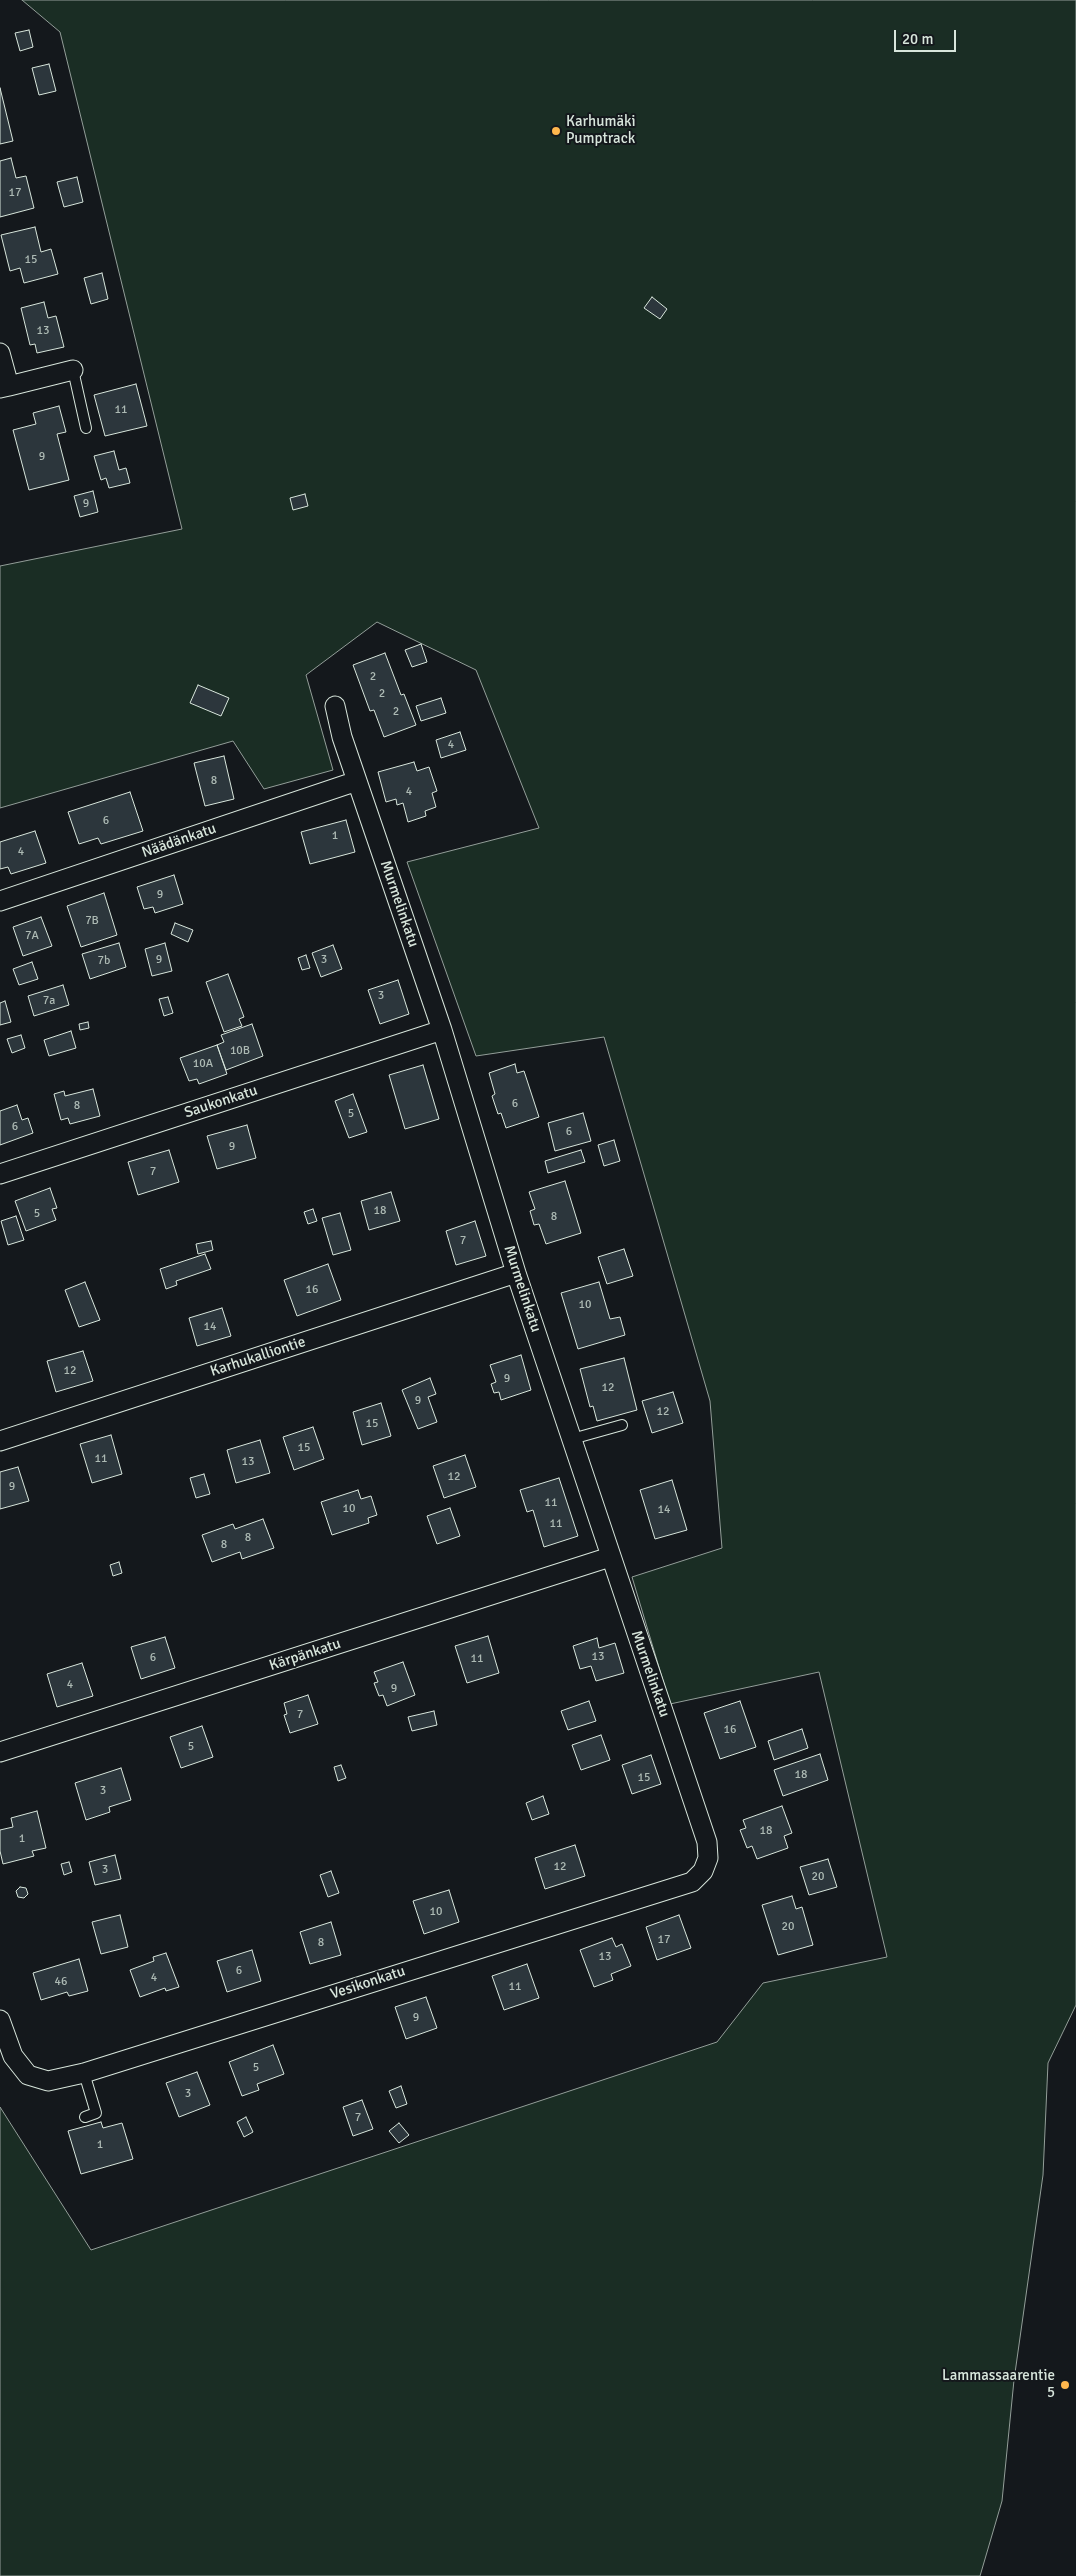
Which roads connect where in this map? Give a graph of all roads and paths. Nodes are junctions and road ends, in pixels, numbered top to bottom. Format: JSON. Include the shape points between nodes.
{"nodes":[{"id":1,"x":0,"y":353,"type":"edge"},
{"id":2,"x":73,"y":370,"type":"joint"},
{"id":3,"x":4,"y":387,"type":"edge"},
{"id":4,"x":86,"y":428,"type":"dead end"},
{"id":5,"x":335,"y":706,"type":"dead end"},
{"id":6,"x":357,"y":781,"type":"junction"},
{"id":7,"x":0,"y":901,"type":"edge"},
{"id":8,"x":442,"y":1030,"type":"junction"},
{"id":9,"x":0,"y":1174,"type":"edge"},
{"id":10,"x":516,"y":1273,"type":"junction"},
{"id":11,"x":622,"y":1425,"type":"dead end"},
{"id":12,"x":572,"y":1439,"type":"junction"},
{"id":13,"x":0,"y":1441,"type":"edge"},
{"id":14,"x":610,"y":1557,"type":"junction"},
{"id":15,"x":0,"y":1752,"type":"edge"},
{"id":16,"x":703,"y":1871,"type":"joint"},
{"id":17,"x":0,"y":2020,"type":"edge"},
{"id":18,"x":84,"y":2074,"type":"junction"},
{"id":19,"x":85,"y":2117,"type":"dead end"}],
"edges":[{"from":1,"to":3,"type":"street"},
{"from":2,"to":3,"type":"street"},
{"from":2,"to":4,"type":"lane"},
{"from":5,"to":6,"type":"street","name":"Murmelinkatu"},
{"from":6,"to":7,"type":"street","name":"Näädänkatu"},
{"from":6,"to":8,"type":"street","name":"Murmelinkatu"},
{"from":8,"to":9,"type":"street","name":"Saukonkatu"},
{"from":8,"to":10,"type":"street","name":"Murmelinkatu"},
{"from":10,"to":12,"type":"street","name":"Murmelinkatu"},
{"from":10,"to":13,"type":"street","name":"Karhukalliontie"},
{"from":11,"to":12,"type":"lane"},
{"from":12,"to":14,"type":"street","name":"Murmelinkatu"},
{"from":14,"to":15,"type":"street","name":"Kärpänkatu"},
{"from":14,"to":16,"type":"street","name":"Murmelinkatu","via":[[707,1842],[708,1858]]},
{"from":16,"to":18,"type":"street","name":"Vesikonkatu","via":[[692,1882]]},
{"from":17,"to":18,"type":"street","name":"Vesikonkatu","via":[[13,2056],[28,2075],[48,2081]]},
{"from":18,"to":19,"type":"lane","via":[[96,2114]]}]}
